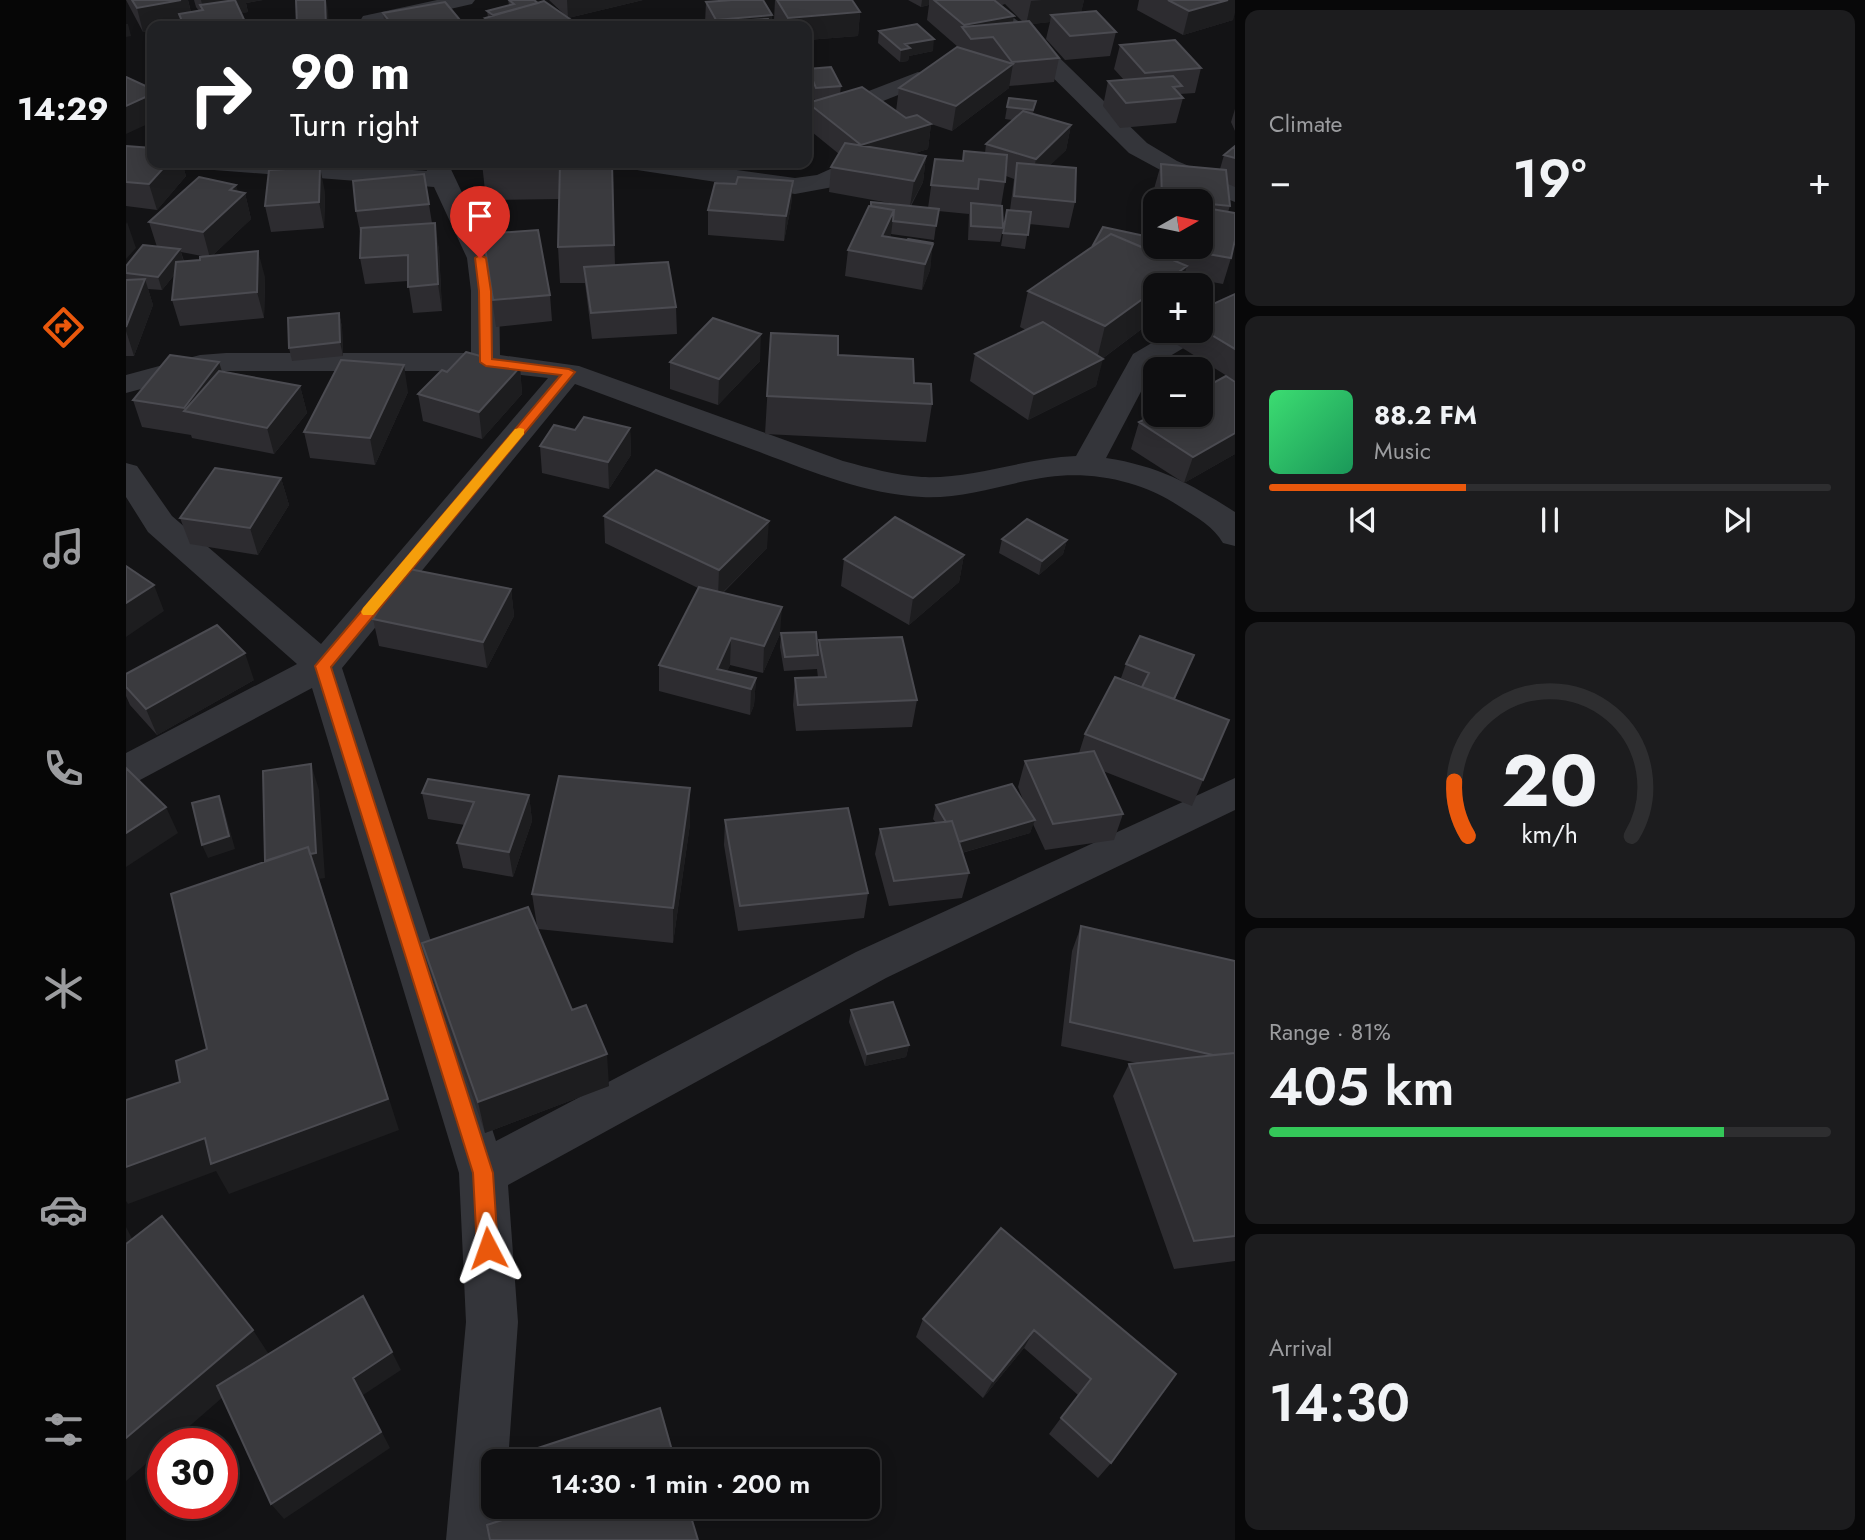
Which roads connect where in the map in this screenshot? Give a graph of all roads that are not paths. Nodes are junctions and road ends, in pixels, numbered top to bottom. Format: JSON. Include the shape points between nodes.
{"nodes":[{"id":1,"x":356,"y":0,"type":"edge"},
{"id":2,"x":465,"y":0,"type":"edge"},
{"id":3,"x":975,"y":0,"type":"edge"},
{"id":4,"x":370,"y":21,"type":"edge"},
{"id":5,"x":384,"y":21,"type":"edge"},
{"id":6,"x":918,"y":79,"type":"edge"},
{"id":7,"x":812,"y":117,"type":"edge"},
{"id":8,"x":356,"y":168,"type":"edge"},
{"id":9,"x":671,"y":168,"type":"edge"},
{"id":10,"x":441,"y":171,"type":"edge"},
{"id":11,"x":838,"y":173,"type":"edge"},
{"id":12,"x":1235,"y":194,"type":"edge"},
{"id":13,"x":1172,"y":343,"type":"edge"},
{"id":14,"x":486,"y":362,"type":"junction"},
{"id":15,"x":569,"y":372,"type":"junction"},
{"id":16,"x":126,"y":384,"type":"edge"},
{"id":17,"x":1087,"y":465,"type":"junction"},
{"id":18,"x":126,"y":473,"type":"edge"},
{"id":19,"x":1233,"y":526,"type":"edge"},
{"id":20,"x":323,"y":666,"type":"junction"},
{"id":21,"x":126,"y":771,"type":"edge"},
{"id":22,"x":1235,"y":793,"type":"edge"},
{"id":23,"x":483,"y":1173,"type":"junction"},
{"id":24,"x":474,"y":1540,"type":"edge"}],
"edges":[{"from":1,"to":4,"type":"street"},
{"from":2,"to":5,"type":"street"},
{"from":3,"to":12,"type":"street","via":[[1024,36],[1123,138],[1164,164]]},
{"from":6,"to":7,"type":"street"},
{"from":8,"to":10,"type":"street"},
{"from":9,"to":11,"type":"street","via":[[795,186],[824,182]]},
{"from":10,"to":14,"type":"street","via":[[480,258]]},
{"from":13,"to":17,"type":"street","via":[[1143,360]]},
{"from":14,"to":15,"type":"street"},
{"from":14,"to":16,"type":"street","via":[[226,362],[200,364]]},
{"from":15,"to":17,"type":"street","via":[[879,481],[923,487],[965,484],[1048,467]]},
{"from":15,"to":20,"type":"street"},
{"from":17,"to":19,"type":"street","via":[[1128,471],[1176,489]]},
{"from":18,"to":20,"type":"street","via":[[160,524]]},
{"from":20,"to":21,"type":"street"},
{"from":20,"to":23,"type":"street"},
{"from":22,"to":23,"type":"street","via":[[872,965]]},
{"from":23,"to":24,"type":"street","via":[[492,1322]]}]}
